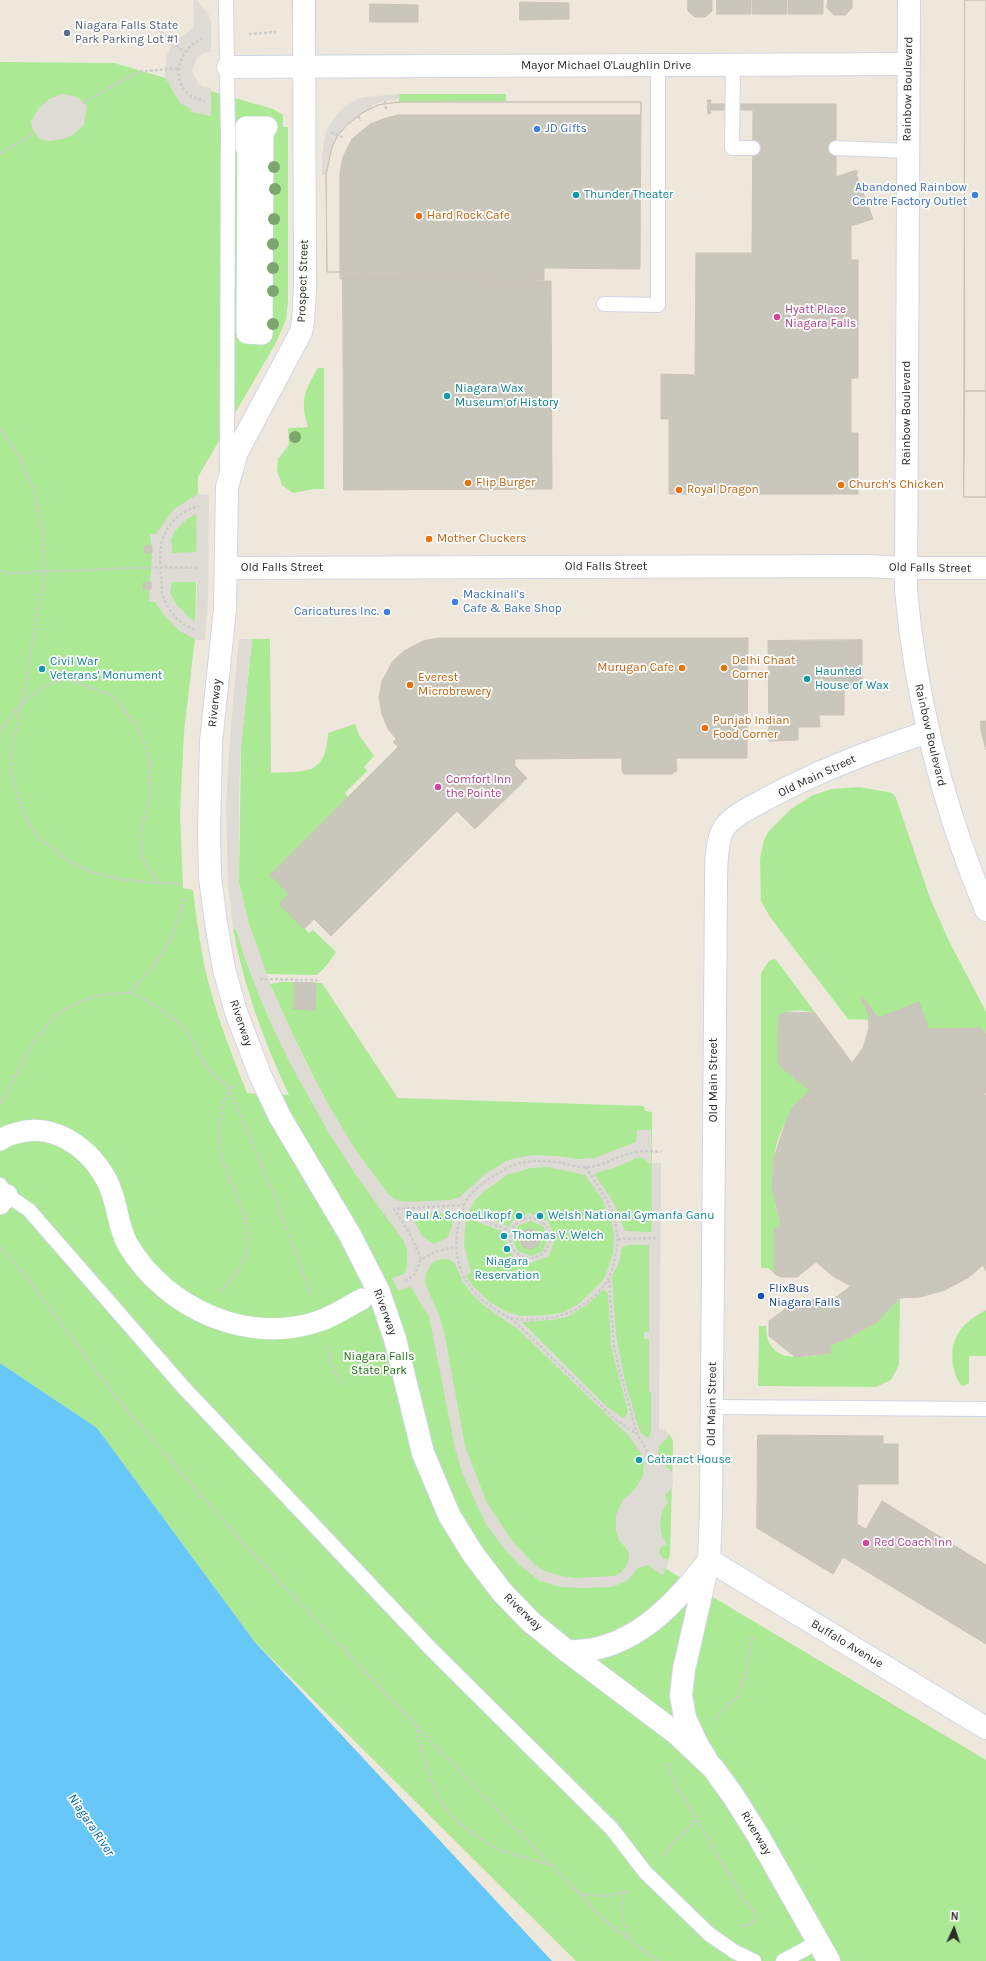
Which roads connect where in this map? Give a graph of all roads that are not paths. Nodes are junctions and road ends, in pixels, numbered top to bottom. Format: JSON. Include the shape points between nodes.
{"nodes":[{"id":1,"x":226,"y":0,"type":"edge"},
{"id":2,"x":304,"y":0,"type":"edge"},
{"id":3,"x":909,"y":0,"type":"edge"},
{"id":4,"x":908,"y":64,"type":"junction"},
{"id":5,"x":733,"y":65,"type":"junction"},
{"id":6,"x":304,"y":66,"type":"junction"},
{"id":7,"x":658,"y":66,"type":"junction"},
{"id":8,"x":228,"y":67,"type":"junction"},
{"id":9,"x":246,"y":126,"type":"joint"},
{"id":10,"x":752,"y":148,"type":"dead end"},
{"id":11,"x":836,"y":148,"type":"dead end"},
{"id":12,"x":908,"y":151,"type":"junction"},
{"id":13,"x":604,"y":304,"type":"dead end"},
{"id":14,"x":227,"y":487,"type":"junction"},
{"id":15,"x":227,"y":568,"type":"junction"},
{"id":16,"x":906,"y":568,"type":"junction"},
{"id":17,"x":986,"y":568,"type":"edge"},
{"id":18,"x":928,"y":732,"type":"junction"},
{"id":19,"x":986,"y":910,"type":"edge"},
{"id":20,"x":0,"y":1140,"type":"edge"},
{"id":21,"x":2,"y":1195,"type":"edge"},
{"id":22,"x":362,"y":1299,"type":"dead end"},
{"id":23,"x":713,"y":1407,"type":"junction"},
{"id":24,"x":986,"y":1409,"type":"edge"},
{"id":25,"x":709,"y":1560,"type":"junction"},
{"id":26,"x":567,"y":1651,"type":"junction"},
{"id":27,"x":986,"y":1728,"type":"edge"},
{"id":28,"x":713,"y":1768,"type":"junction"},
{"id":29,"x":818,"y":1942,"type":"junction"},
{"id":30,"x":754,"y":1961,"type":"edge"},
{"id":31,"x":783,"y":1961,"type":"edge"},
{"id":32,"x":829,"y":1961,"type":"edge"}],
"edges":[{"from":1,"to":8,"type":"lane"},
{"from":2,"to":6,"type":"street","name":"Prospect Street"},
{"from":3,"to":4,"type":"street","name":"Rainbow Boulevard"},
{"from":4,"to":5,"type":"street","name":"Mayor Michael O'Laughlin Drive"},
{"from":4,"to":12,"type":"street","name":"Rainbow Boulevard"},
{"from":5,"to":7,"type":"street","name":"Mayor Michael O'Laughlin Drive"},
{"from":5,"to":10,"type":"lane","via":[[732,148]]},
{"from":6,"to":7,"type":"street","name":"Mayor Michael O'Laughlin Drive"},
{"from":6,"to":8,"type":"street","name":"Mayor Michael O'Laughlin Drive"},
{"from":6,"to":14,"type":"street","name":"Prospect Street","via":[[303,322],[296,343],[237,452]]},
{"from":7,"to":13,"type":"lane","via":[[658,305]]},
{"from":8,"to":14,"type":"lane"},
{"from":9,"to":9,"type":"street","via":[[247,333],[262,334],[263,132],[267,127]]},
{"from":11,"to":12,"type":"lane"},
{"from":12,"to":16,"type":"street","name":"Rainbow Boulevard"},
{"from":14,"to":15,"type":"street","name":"Prospect Street"},
{"from":15,"to":16,"type":"street","name":"Old Falls Street"},
{"from":15,"to":26,"type":"street","name":"Riverway","via":[[211,742],[208,832],[210,877],[217,929],[224,969],[236,1012],[260,1075],[280,1117],[350,1236],[379,1292],[401,1361],[423,1453],[449,1515],[472,1554],[502,1592],[531,1622]]},
{"from":16,"to":17,"type":"street","name":"Old Falls Street"},
{"from":16,"to":18,"type":"street","name":"Rainbow Boulevard","via":[[908,615]]},
{"from":18,"to":19,"type":"street","name":"Rainbow Boulevard","via":[[956,836]]},
{"from":18,"to":23,"type":"street","name":"Old Main Street","via":[[805,778],[742,813],[724,829],[720,839],[716,891]]},
{"from":20,"to":22,"type":"street","via":[[18,1132],[36,1131],[55,1134],[77,1144],[97,1163],[112,1192],[127,1244],[140,1263],[163,1286],[196,1310],[223,1322],[254,1328],[293,1327],[321,1320]]},
{"from":21,"to":30,"type":"lane","via":[[29,1210],[184,1388],[394,1610],[612,1829],[645,1872],[709,1934],[735,1952]]},
{"from":23,"to":24,"type":"lane"},
{"from":23,"to":25,"type":"street","name":"Old Main Street"},
{"from":25,"to":26,"type":"street","via":[[688,1588],[641,1630],[603,1648],[584,1652]]},
{"from":25,"to":27,"type":"street","name":"Buffalo Avenue"},
{"from":25,"to":28,"type":"street","name":"Old Main Street","via":[[684,1669],[681,1695],[682,1708],[690,1729]]},
{"from":26,"to":28,"type":"street","name":"Riverway","via":[[677,1734]]},
{"from":28,"to":29,"type":"street","name":"Riverway","via":[[753,1826]]},
{"from":29,"to":31,"type":"lane"},
{"from":29,"to":32,"type":"street","name":"Riverway"}]}
